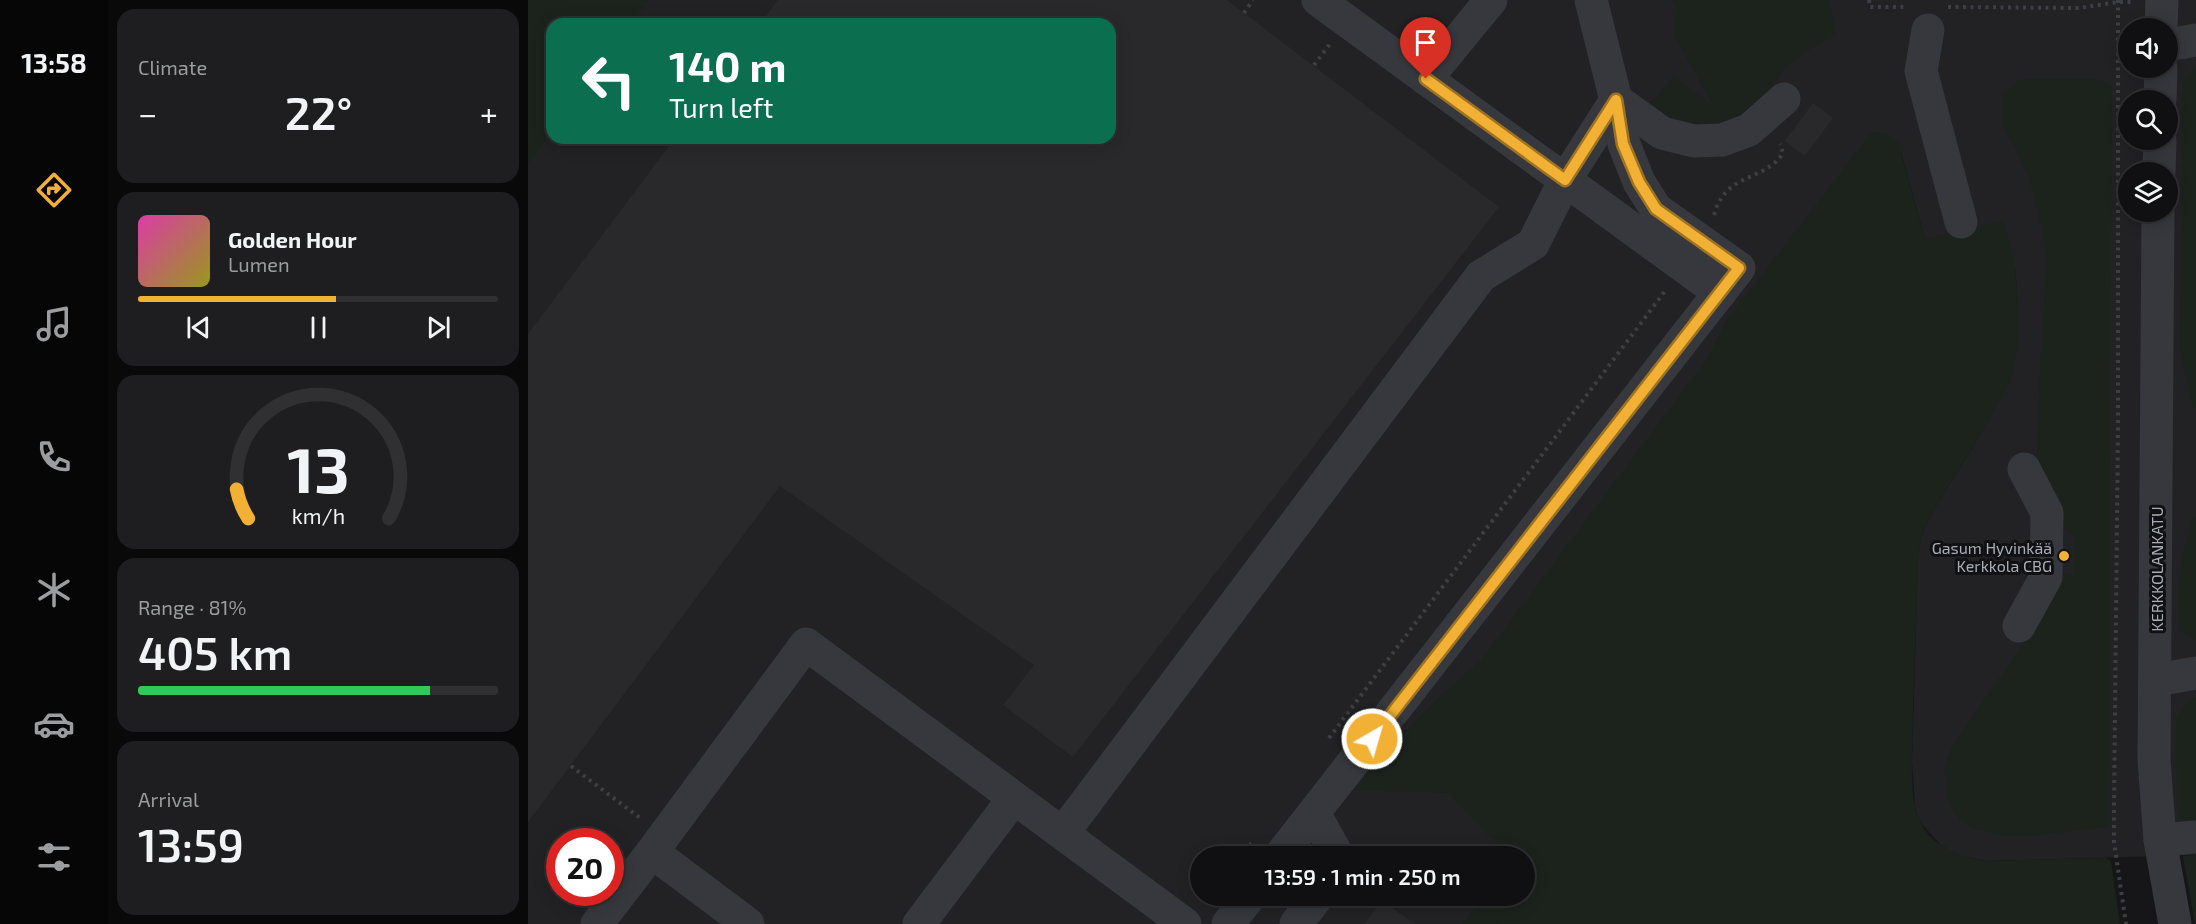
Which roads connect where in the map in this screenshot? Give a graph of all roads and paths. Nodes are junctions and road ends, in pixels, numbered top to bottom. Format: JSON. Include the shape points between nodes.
{"nodes":[{"id":1,"x":1253,"y":0,"type":"edge"},
{"id":2,"x":1318,"y":0,"type":"edge"},
{"id":3,"x":1491,"y":0,"type":"edge"},
{"id":4,"x":1591,"y":0,"type":"edge"},
{"id":5,"x":1869,"y":0,"type":"edge"},
{"id":6,"x":2118,"y":1,"type":"edge"},
{"id":7,"x":2162,"y":10,"type":"edge"},
{"id":8,"x":1244,"y":13,"type":"dead end"},
{"id":9,"x":1928,"y":14,"type":"junction"},
{"id":10,"x":2196,"y":40,"type":"edge"},
{"id":11,"x":2178,"y":43,"type":"edge"},
{"id":12,"x":1426,"y":79,"type":"junction"},
{"id":13,"x":1784,"y":99,"type":"dead end"},
{"id":14,"x":1616,"y":100,"type":"junction"},
{"id":15,"x":1784,"y":136,"type":"dead end"},
{"id":16,"x":1565,"y":180,"type":"junction"},
{"id":17,"x":1961,"y":222,"type":"dead end"},
{"id":18,"x":2158,"y":222,"type":"edge"},
{"id":19,"x":1692,"y":255,"type":"junction"},
{"id":20,"x":2024,"y":470,"type":"dead end"},
{"id":21,"x":2019,"y":626,"type":"dead end"},
{"id":22,"x":2196,"y":673,"type":"edge"},
{"id":23,"x":2156,"y":680,"type":"junction"},
{"id":24,"x":1326,"y":742,"type":"dead end"},
{"id":25,"x":1014,"y":798,"type":"junction"},
{"id":26,"x":1314,"y":813,"type":"junction"},
{"id":27,"x":1063,"y":833,"type":"junction"},
{"id":28,"x":2196,"y":837,"type":"edge"},
{"id":29,"x":2160,"y":840,"type":"junction"},
{"id":30,"x":1269,"y":846,"type":"edge"},
{"id":31,"x":1332,"y":846,"type":"edge"},
{"id":32,"x":651,"y":852,"type":"junction"},
{"id":33,"x":1242,"y":906,"type":"edge"},
{"id":34,"x":1310,"y":906,"type":"edge"},
{"id":35,"x":597,"y":924,"type":"edge"},
{"id":36,"x":748,"y":924,"type":"edge"},
{"id":37,"x":919,"y":924,"type":"edge"},
{"id":38,"x":1185,"y":924,"type":"edge"},
{"id":39,"x":1228,"y":924,"type":"edge"},
{"id":40,"x":1296,"y":924,"type":"edge"},
{"id":41,"x":2126,"y":924,"type":"edge"},
{"id":42,"x":2175,"y":924,"type":"edge"}],
"edges":[{"from":1,"to":8,"type":"path"},
{"from":2,"to":12,"type":"street"},
{"from":3,"to":12,"type":"street"},
{"from":4,"to":14,"type":"street"},
{"from":5,"to":9,"type":"path","via":[[1870,7]]},
{"from":6,"to":7,"type":"path"},
{"from":6,"to":9,"type":"path","via":[[2079,8]]},
{"from":6,"to":41,"type":"path","via":[[2114,842]]},
{"from":9,"to":17,"type":"street","via":[[1921,71]]},
{"from":10,"to":11,"type":"street"},
{"from":12,"to":16,"type":"street"},
{"from":13,"to":14,"type":"street","via":[[1749,130],[1722,140],[1694,141],[1662,133]]},
{"from":14,"to":16,"type":"street"},
{"from":14,"to":19,"type":"street","via":[[1623,144],[1639,182]]},
{"from":15,"to":19,"type":"path","via":[[1780,145],[1783,153],[1777,163],[1732,185],[1716,209],[1710,232]]},
{"from":16,"to":19,"type":"street"},
{"from":16,"to":27,"type":"street","via":[[1533,244],[1481,276]]},
{"from":18,"to":23,"type":"street","name":"KERKKOLANKATU"},
{"from":19,"to":24,"type":"path"},
{"from":19,"to":26,"type":"street","via":[[1729,281]]},
{"from":20,"to":21,"type":"street","via":[[2047,513],[2046,577]]},
{"from":22,"to":23,"type":"street"},
{"from":23,"to":29,"type":"street","name":"KERKKOLANKATU","via":[[2154,760]]},
{"from":25,"to":27,"type":"street"},
{"from":25,"to":32,"type":"street","via":[[806,644]]},
{"from":25,"to":37,"type":"street"},
{"from":26,"to":30,"type":"street"},
{"from":26,"to":31,"type":"street"},
{"from":27,"to":38,"type":"street"},
{"from":28,"to":29,"type":"street"},
{"from":29,"to":42,"type":"street","name":"KERKKOLANKATU"},
{"from":32,"to":35,"type":"street"},
{"from":32,"to":36,"type":"street"},
{"from":33,"to":39,"type":"street"},
{"from":34,"to":40,"type":"street"}]}
